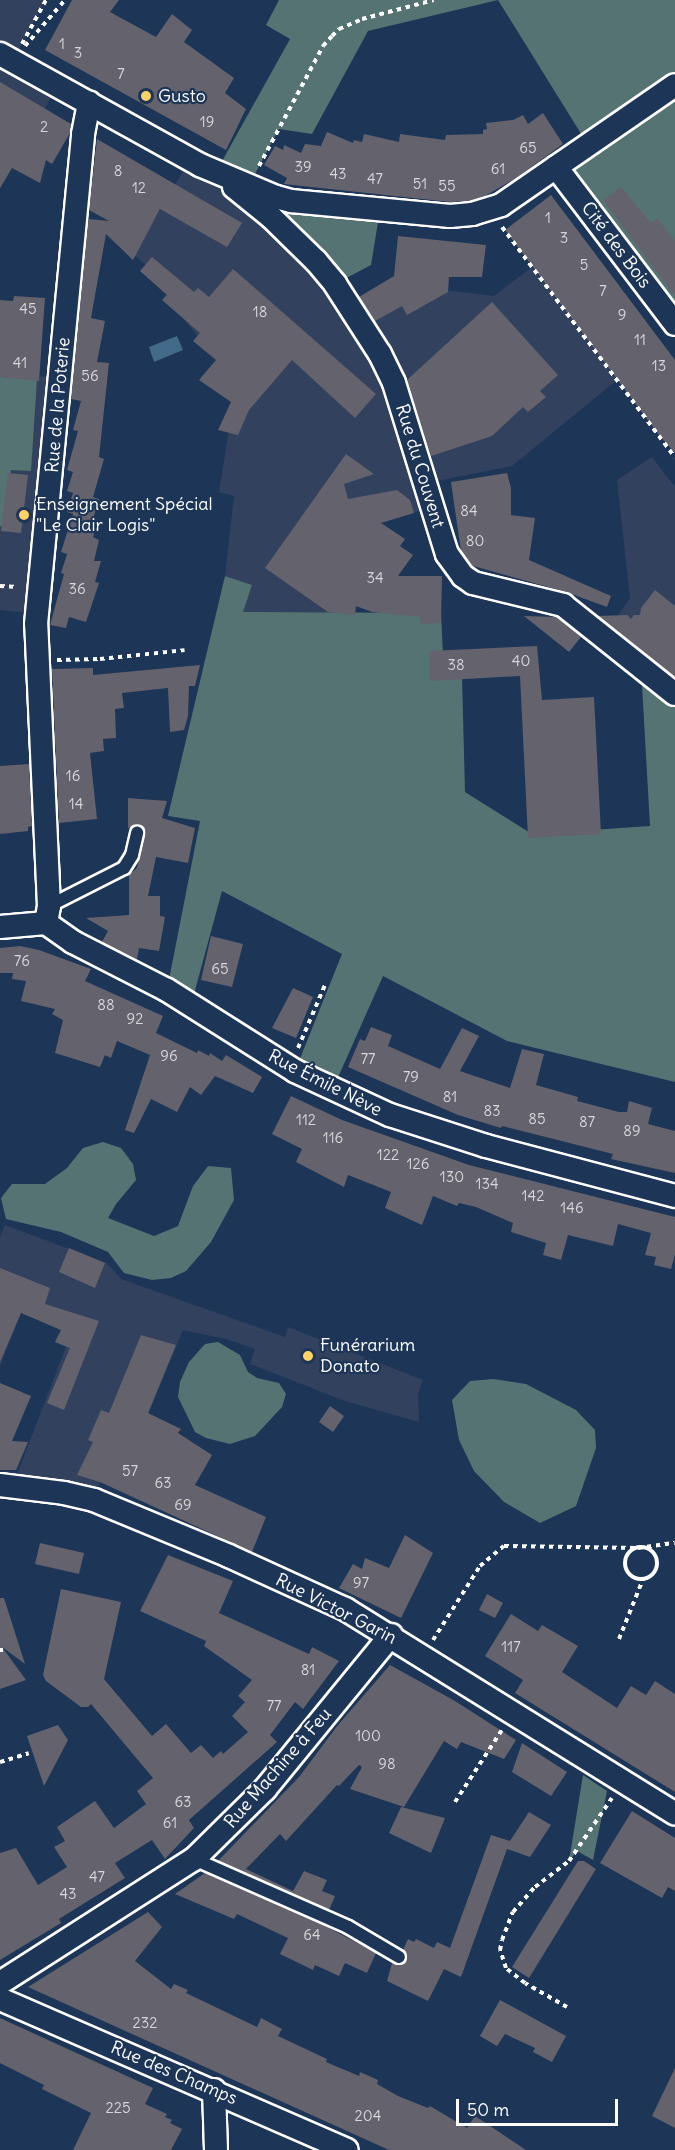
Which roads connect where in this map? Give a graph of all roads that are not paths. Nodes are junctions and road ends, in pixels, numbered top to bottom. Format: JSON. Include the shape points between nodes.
{"nodes":[{"id":1,"x":6,"y":57,"type":"edge"},
{"id":2,"x":675,"y":85,"type":"edge"},
{"id":3,"x":89,"y":103,"type":"junction"},
{"id":4,"x":556,"y":167,"type":"junction"},
{"id":5,"x":216,"y":172,"type":"junction"},
{"id":6,"x":675,"y":324,"type":"edge"},
{"id":7,"x":675,"y":694,"type":"edge"},
{"id":8,"x":137,"y":833,"type":"dead end"},
{"id":9,"x":47,"y":914,"type":"junction"},
{"id":10,"x":0,"y":927,"type":"edge"},
{"id":11,"x":675,"y":1196,"type":"edge"},
{"id":12,"x":0,"y":1485,"type":"edge"},
{"id":13,"x":391,"y":1635,"type":"junction"},
{"id":14,"x":675,"y":1814,"type":"edge"},
{"id":15,"x":194,"y":1859,"type":"junction"},
{"id":16,"x":399,"y":1957,"type":"dead end"},
{"id":17,"x":0,"y":1983,"type":"edge"},
{"id":18,"x":0,"y":1998,"type":"edge"},
{"id":19,"x":214,"y":2090,"type":"junction"},
{"id":20,"x":216,"y":2150,"type":"edge"},
{"id":21,"x":348,"y":2150,"type":"edge"}],
"edges":[{"from":1,"to":3,"type":"street","name":"Rue du Couvent"},
{"from":2,"to":4,"type":"street","name":"Rue du Couvent"},
{"from":3,"to":5,"type":"street","name":"Rue du Couvent"},
{"from":3,"to":9,"type":"street","name":"Rue de la Poterie","via":[[36,614]]},
{"from":4,"to":5,"type":"street","name":"Rue du Couvent","via":[[489,210],[450,216],[291,201]]},
{"from":4,"to":6,"type":"street","name":"Cité des Bois"},
{"from":5,"to":7,"type":"street","name":"Rue du Couvent","via":[[316,261],[380,354],[394,383],[447,554],[463,576],[473,583],[563,605]]},
{"from":8,"to":9,"type":"lane","via":[[124,868]]},
{"from":9,"to":10,"type":"street"},
{"from":9,"to":11,"type":"street","name":"Rue Émile Nève","via":[[74,942],[167,990],[332,1091],[390,1115],[486,1146]]},
{"from":12,"to":13,"type":"street","name":"Rue Victor Garin","via":[[64,1493],[118,1509],[345,1609]]},
{"from":13,"to":14,"type":"street","name":"Rue Victor Garin"},
{"from":13,"to":15,"type":"street","name":"Rue Machine à Feu","via":[[265,1789]]},
{"from":15,"to":16,"type":"lane","via":[[348,1927]]},
{"from":15,"to":17,"type":"street","name":"Rue Machine à Feu"},
{"from":18,"to":19,"type":"street","name":"Rue des Champs"},
{"from":19,"to":20,"type":"street"},
{"from":19,"to":21,"type":"street","name":"Rue des Champs"}]}
